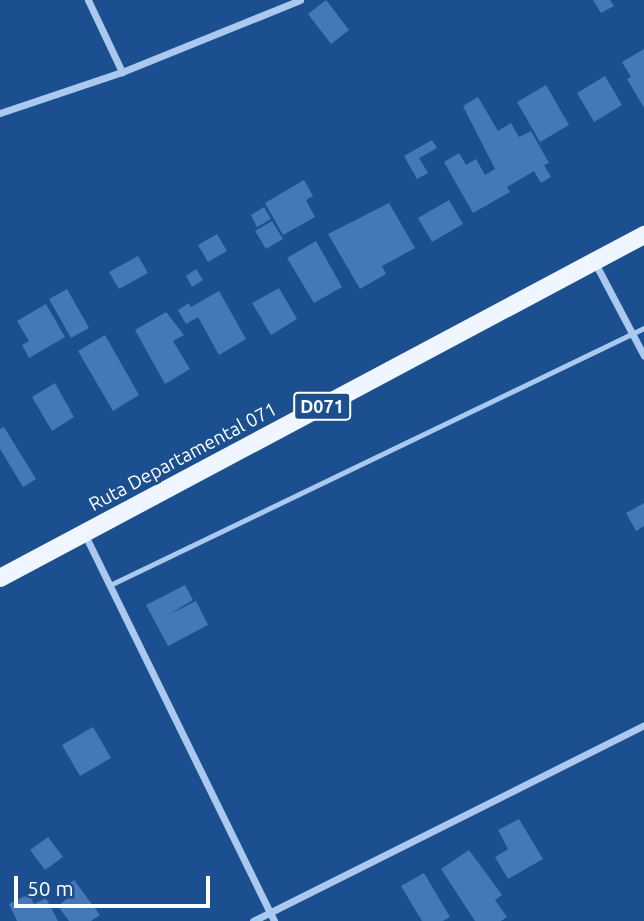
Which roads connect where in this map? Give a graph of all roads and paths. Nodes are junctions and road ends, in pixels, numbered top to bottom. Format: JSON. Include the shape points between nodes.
{"nodes":[{"id":1,"x":88,"y":0,"type":"edge"},
{"id":2,"x":300,"y":0,"type":"edge"},
{"id":3,"x":122,"y":72,"type":"junction"},
{"id":4,"x":0,"y":113,"type":"edge"},
{"id":5,"x":644,"y":235,"type":"edge"},
{"id":6,"x":593,"y":260,"type":"junction"},
{"id":7,"x":644,"y":328,"type":"edge"},
{"id":8,"x":632,"y":334,"type":"junction"},
{"id":9,"x":644,"y":356,"type":"edge"},
{"id":10,"x":84,"y":534,"type":"junction"},
{"id":11,"x":0,"y":578,"type":"edge"},
{"id":12,"x":110,"y":585,"type":"junction"},
{"id":13,"x":644,"y":725,"type":"edge"},
{"id":14,"x":270,"y":913,"type":"junction"},
{"id":15,"x":253,"y":921,"type":"edge"},
{"id":16,"x":274,"y":921,"type":"edge"}],
"edges":[{"from":1,"to":3,"type":"street"},
{"from":2,"to":3,"type":"street"},
{"from":3,"to":4,"type":"street"},
{"from":5,"to":6,"type":"main road","name":"Ruta Departamental 071","number":"D071"},
{"from":6,"to":8,"type":"street"},
{"from":6,"to":10,"type":"main road","name":"Ruta Departamental 071","number":"D071"},
{"from":7,"to":8,"type":"lane"},
{"from":8,"to":9,"type":"street"},
{"from":8,"to":12,"type":"lane"},
{"from":10,"to":11,"type":"main road","name":"Ruta Departamental 071","number":"D071"},
{"from":10,"to":12,"type":"street"},
{"from":12,"to":14,"type":"street"},
{"from":13,"to":14,"type":"street"},
{"from":14,"to":15,"type":"street"},
{"from":14,"to":16,"type":"street"}]}
